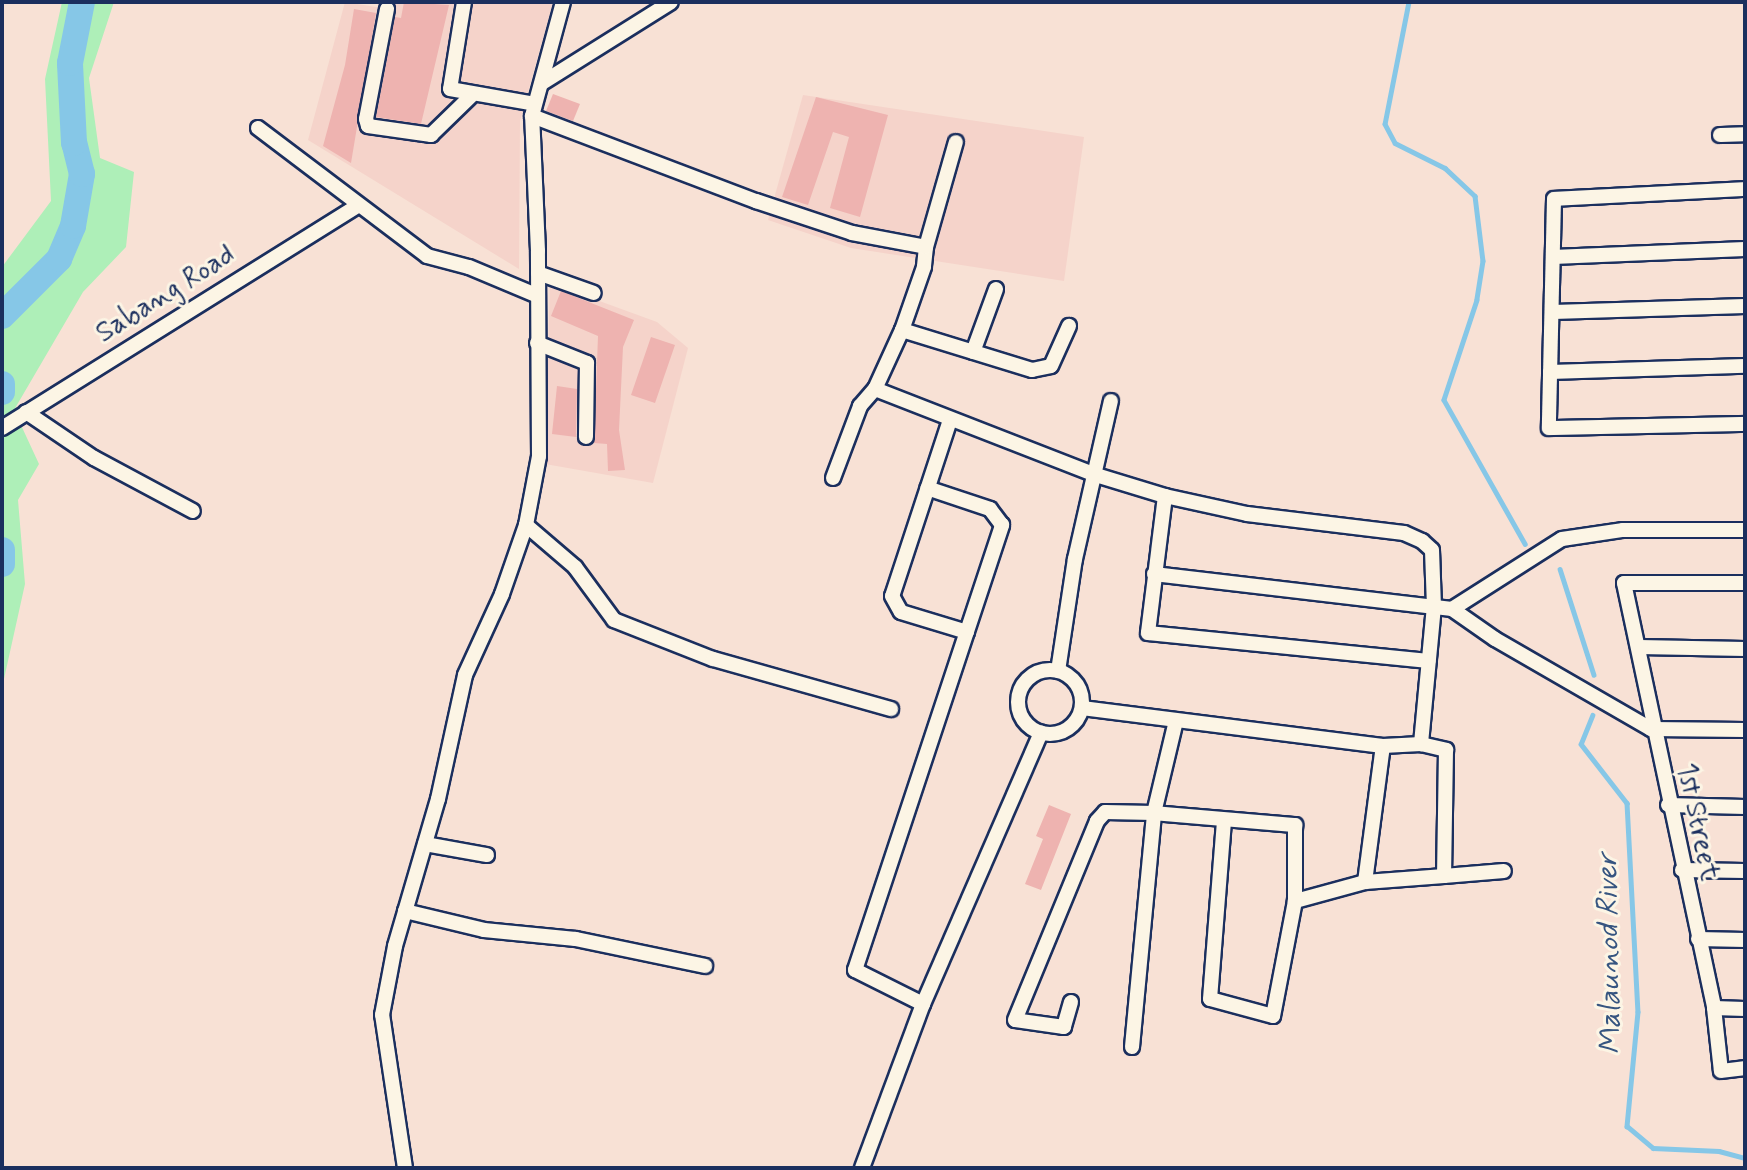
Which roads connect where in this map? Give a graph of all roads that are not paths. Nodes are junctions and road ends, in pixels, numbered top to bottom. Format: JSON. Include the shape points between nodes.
{"nodes":[{"id":1,"x":464,"y":2,"type":"edge"},
{"id":2,"x":564,"y":2,"type":"edge"},
{"id":3,"x":671,"y":2,"type":"edge"},
{"id":4,"x":387,"y":9,"type":"dead end"},
{"id":5,"x":542,"y":83,"type":"junction"},
{"id":6,"x":471,"y":96,"type":"junction"},
{"id":7,"x":534,"y":110,"type":"junction"},
{"id":8,"x":258,"y":128,"type":"dead end"},
{"id":9,"x":1745,"y":134,"type":"edge"},
{"id":10,"x":1720,"y":135,"type":"dead end"},
{"id":11,"x":956,"y":142,"type":"dead end"},
{"id":12,"x":1745,"y":189,"type":"edge"},
{"id":13,"x":357,"y":206,"type":"junction"},
{"id":14,"x":926,"y":247,"type":"junction"},
{"id":15,"x":1745,"y":249,"type":"edge"},
{"id":16,"x":1553,"y":257,"type":"junction"},
{"id":17,"x":538,"y":273,"type":"junction"},
{"id":18,"x":996,"y":289,"type":"dead end"},
{"id":19,"x":594,"y":293,"type":"dead end"},
{"id":20,"x":538,"y":296,"type":"junction"},
{"id":21,"x":1745,"y":306,"type":"edge"},
{"id":22,"x":1553,"y":312,"type":"junction"},
{"id":23,"x":1069,"y":326,"type":"dead end"},
{"id":24,"x":902,"y":330,"type":"junction"},
{"id":25,"x":537,"y":343,"type":"junction"},
{"id":26,"x":974,"y":352,"type":"junction"},
{"id":27,"x":1745,"y":366,"type":"edge"},
{"id":28,"x":1550,"y":372,"type":"junction"},
{"id":29,"x":875,"y":389,"type":"junction"},
{"id":30,"x":1111,"y":401,"type":"dead end"},
{"id":31,"x":26,"y":412,"type":"junction"},
{"id":32,"x":950,"y":420,"type":"junction"},
{"id":33,"x":1745,"y":424,"type":"edge"},
{"id":34,"x":2,"y":428,"type":"edge"},
{"id":35,"x":586,"y":436,"type":"dead end"},
{"id":36,"x":1096,"y":475,"type":"junction"},
{"id":37,"x":833,"y":478,"type":"dead end"},
{"id":38,"x":927,"y":488,"type":"junction"},
{"id":39,"x":1165,"y":496,"type":"junction"},
{"id":40,"x":193,"y":511,"type":"dead end"},
{"id":41,"x":526,"y":525,"type":"junction"},
{"id":42,"x":1745,"y":530,"type":"edge"},
{"id":43,"x":1154,"y":574,"type":"junction"},
{"id":44,"x":1745,"y":583,"type":"edge"},
{"id":45,"x":1434,"y":606,"type":"junction"},
{"id":46,"x":1452,"y":609,"type":"junction"},
{"id":47,"x":967,"y":632,"type":"junction"},
{"id":48,"x":1639,"y":648,"type":"junction"},
{"id":49,"x":1745,"y":649,"type":"edge"},
{"id":50,"x":1429,"y":661,"type":"junction"},
{"id":51,"x":1058,"y":671,"type":"junction"},
{"id":52,"x":1082,"y":708,"type":"junction"},
{"id":53,"x":891,"y":709,"type":"dead end"},
{"id":54,"x":1176,"y":722,"type":"junction"},
{"id":55,"x":1651,"y":729,"type":"junction"},
{"id":56,"x":1745,"y":730,"type":"edge"},
{"id":57,"x":1041,"y":733,"type":"junction"},
{"id":58,"x":1421,"y":744,"type":"junction"},
{"id":59,"x":1383,"y":746,"type":"junction"},
{"id":60,"x":1668,"y":805,"type":"junction"},
{"id":61,"x":1745,"y":807,"type":"edge"},
{"id":62,"x":1154,"y":813,"type":"junction"},
{"id":63,"x":1224,"y":822,"type":"junction"},
{"id":64,"x":425,"y":844,"type":"junction"},
{"id":65,"x":487,"y":855,"type":"dead end"},
{"id":66,"x":1682,"y":870,"type":"junction"},
{"id":67,"x":1504,"y":871,"type":"dead end"},
{"id":68,"x":1745,"y":871,"type":"edge"},
{"id":69,"x":1444,"y":876,"type":"junction"},
{"id":70,"x":1365,"y":882,"type":"junction"},
{"id":71,"x":1295,"y":901,"type":"junction"},
{"id":72,"x":405,"y":911,"type":"junction"},
{"id":73,"x":1698,"y":939,"type":"junction"},
{"id":74,"x":1745,"y":940,"type":"edge"},
{"id":75,"x":705,"y":966,"type":"dead end"},
{"id":76,"x":1071,"y":1003,"type":"dead end"},
{"id":77,"x":923,"y":1004,"type":"junction"},
{"id":78,"x":1714,"y":1008,"type":"junction"},
{"id":79,"x":1745,"y":1009,"type":"edge"},
{"id":80,"x":1132,"y":1047,"type":"dead end"},
{"id":81,"x":1745,"y":1068,"type":"edge"},
{"id":82,"x":405,"y":1168,"type":"edge"},
{"id":83,"x":862,"y":1168,"type":"edge"}],
"edges":[{"from":1,"to":6,"type":"street","via":[[450,89]]},
{"from":2,"to":5,"type":"street"},
{"from":3,"to":5,"type":"street"},
{"from":4,"to":6,"type":"street","via":[[366,119],[369,126],[431,135]]},
{"from":5,"to":7,"type":"street"},
{"from":6,"to":7,"type":"street"},
{"from":7,"to":14,"type":"street","via":[[756,201],[852,233]]},
{"from":7,"to":17,"type":"street"},
{"from":8,"to":13,"type":"street"},
{"from":9,"to":10,"type":"street"},
{"from":11,"to":14,"type":"street"},
{"from":12,"to":16,"type":"street","via":[[1554,199]]},
{"from":13,"to":20,"type":"street","via":[[427,256],[469,267]]},
{"from":13,"to":31,"type":"street","name":"Sabang Road"},
{"from":14,"to":24,"type":"street","via":[[924,267]]},
{"from":15,"to":16,"type":"street"},
{"from":16,"to":22,"type":"street"},
{"from":17,"to":19,"type":"street"},
{"from":17,"to":20,"type":"street"},
{"from":18,"to":26,"type":"street"},
{"from":20,"to":25,"type":"street"},
{"from":21,"to":22,"type":"street"},
{"from":22,"to":28,"type":"street"},
{"from":23,"to":26,"type":"street","via":[[1051,366],[1032,370]]},
{"from":24,"to":26,"type":"street"},
{"from":24,"to":29,"type":"street"},
{"from":25,"to":35,"type":"street","via":[[587,363]]},
{"from":25,"to":41,"type":"street","via":[[539,456]]},
{"from":27,"to":28,"type":"street"},
{"from":28,"to":33,"type":"street","via":[[1549,428]]},
{"from":29,"to":32,"type":"street"},
{"from":29,"to":37,"type":"street","via":[[860,406]]},
{"from":30,"to":36,"type":"street"},
{"from":31,"to":34,"type":"street","name":"Sabang Road"},
{"from":31,"to":40,"type":"street","via":[[94,458]]},
{"from":32,"to":36,"type":"street"},
{"from":32,"to":38,"type":"street"},
{"from":36,"to":39,"type":"street"},
{"from":36,"to":51,"type":"street","via":[[1074,559]]},
{"from":38,"to":47,"type":"street","via":[[990,509],[1002,525]]},
{"from":38,"to":47,"type":"street","via":[[892,596],[894,606]]},
{"from":39,"to":43,"type":"street"},
{"from":39,"to":45,"type":"street","via":[[1247,514],[1404,533],[1432,550]]},
{"from":41,"to":53,"type":"street","via":[[575,567],[614,620],[713,659]]},
{"from":41,"to":64,"type":"street","via":[[502,594],[465,675]]},
{"from":42,"to":46,"type":"street","via":[[1623,530],[1562,539]]},
{"from":43,"to":45,"type":"street"},
{"from":43,"to":50,"type":"street","via":[[1148,633]]},
{"from":44,"to":48,"type":"street","name":"1st Street","via":[[1624,583]]},
{"from":45,"to":46,"type":"street"},
{"from":45,"to":50,"type":"street"},
{"from":46,"to":55,"type":"street","via":[[1529,660]]},
{"from":47,"to":77,"type":"street","via":[[855,970]]},
{"from":48,"to":49,"type":"street"},
{"from":48,"to":55,"type":"street","name":"1st Street"},
{"from":50,"to":58,"type":"street"},
{"from":51,"to":52,"type":"street","via":[[1080,689]]},
{"from":51,"to":57,"type":"street","via":[[1036,672],[1021,688],[1018,699],[1023,720]]},
{"from":52,"to":54,"type":"street"},
{"from":52,"to":57,"type":"street","via":[[1062,732]]},
{"from":54,"to":59,"type":"street"},
{"from":54,"to":62,"type":"street"},
{"from":55,"to":56,"type":"street"},
{"from":55,"to":60,"type":"street","name":"1st Street"},
{"from":57,"to":77,"type":"street"},
{"from":58,"to":59,"type":"street"},
{"from":58,"to":69,"type":"street","via":[[1446,750]]},
{"from":59,"to":70,"type":"street"},
{"from":60,"to":61,"type":"street"},
{"from":60,"to":66,"type":"street","name":"1st Street"},
{"from":62,"to":63,"type":"street"},
{"from":62,"to":76,"type":"street","via":[[1105,812],[1097,821],[1015,1020],[1065,1027]]},
{"from":62,"to":80,"type":"street"},
{"from":63,"to":71,"type":"street","via":[[1295,825]]},
{"from":63,"to":71,"type":"street","via":[[1210,999],[1273,1016]]},
{"from":64,"to":65,"type":"street"},
{"from":64,"to":72,"type":"street"},
{"from":66,"to":68,"type":"street"},
{"from":66,"to":73,"type":"street","name":"1st Street"},
{"from":67,"to":69,"type":"street"},
{"from":69,"to":70,"type":"street"},
{"from":70,"to":71,"type":"street"},
{"from":72,"to":75,"type":"street","via":[[484,930],[576,939]]},
{"from":72,"to":82,"type":"street","via":[[382,1015]]},
{"from":73,"to":74,"type":"street"},
{"from":73,"to":78,"type":"street","name":"1st Street"},
{"from":77,"to":83,"type":"street"},
{"from":78,"to":79,"type":"street"},
{"from":78,"to":81,"type":"street","name":"1st Street","via":[[1721,1071]]}]}
